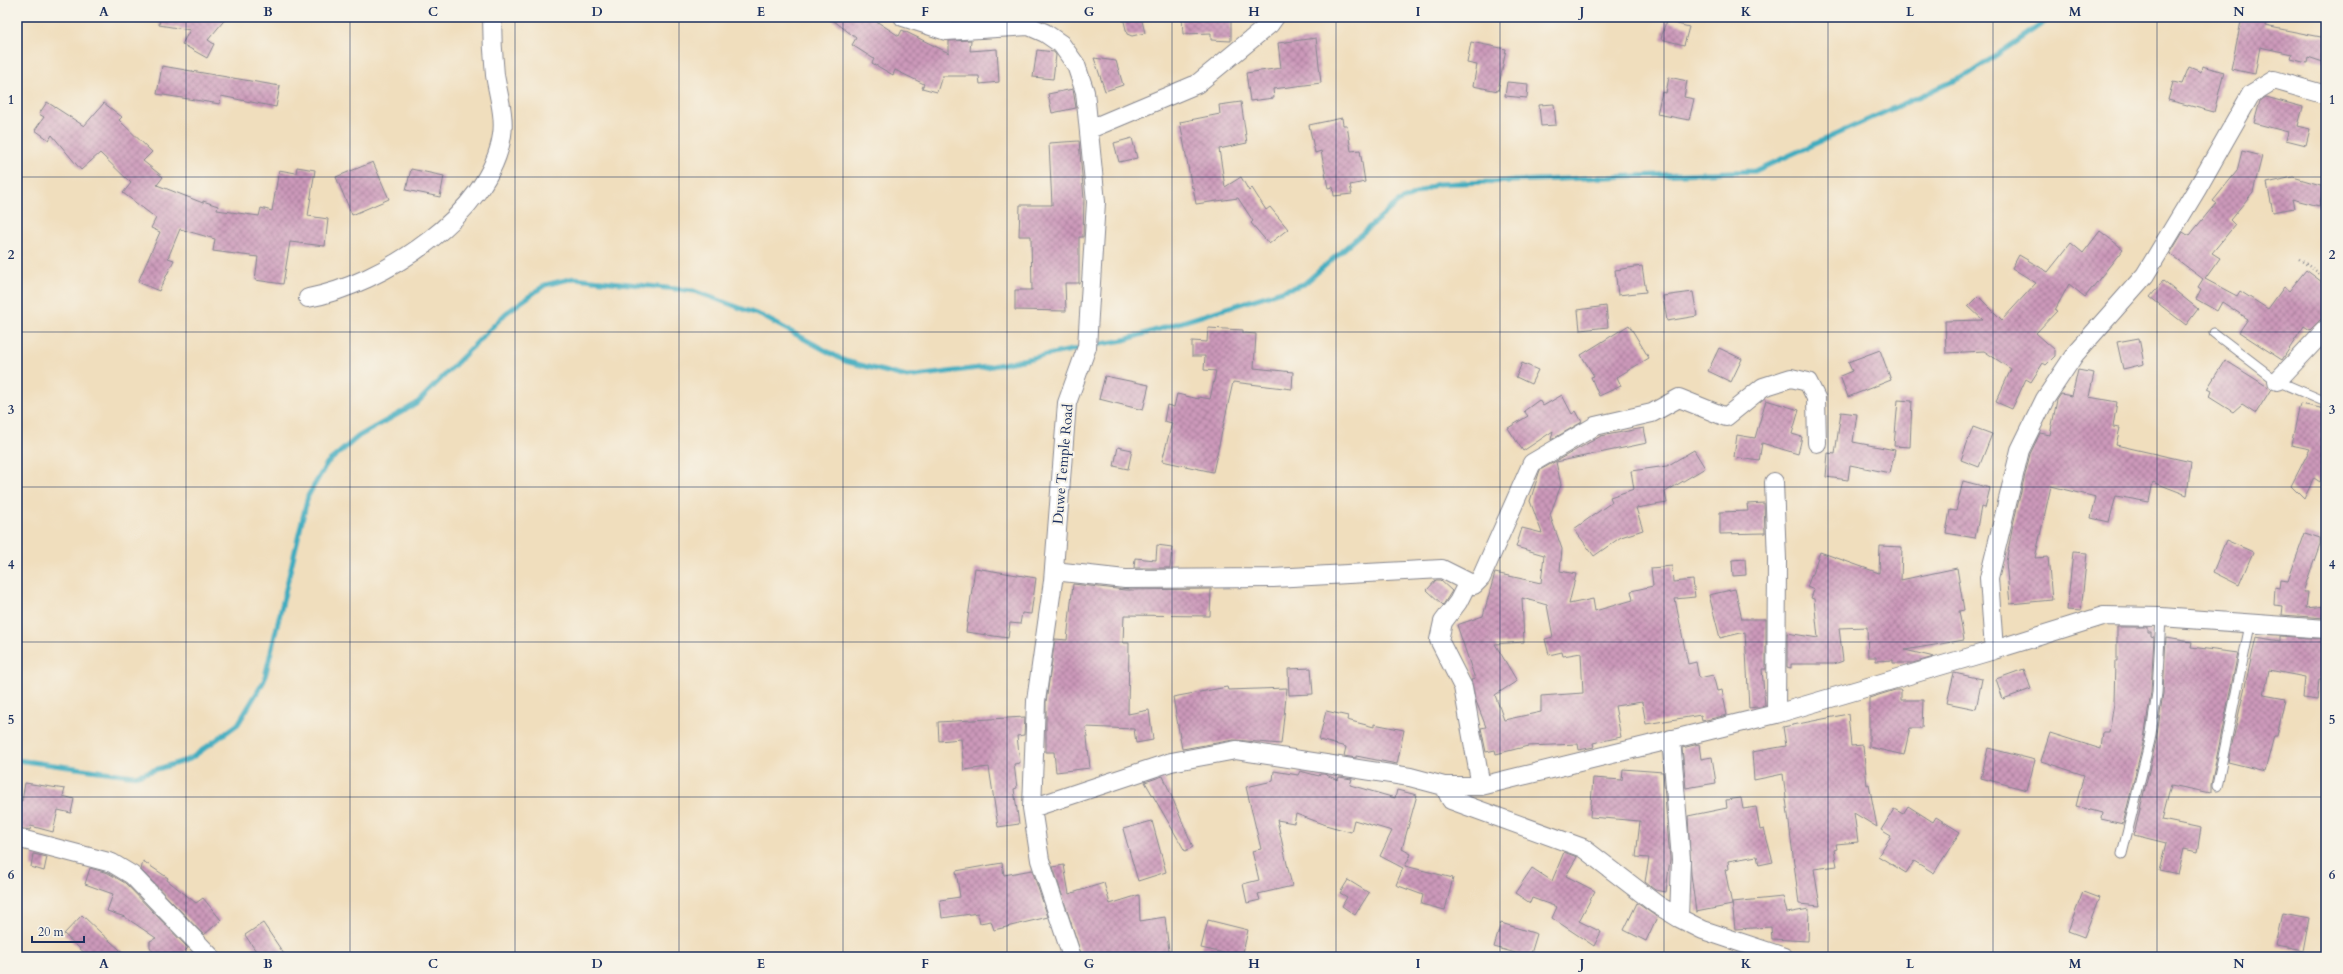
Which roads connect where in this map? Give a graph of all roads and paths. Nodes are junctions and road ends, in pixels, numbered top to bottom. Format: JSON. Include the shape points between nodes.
{"nodes":[{"id":1,"x":492,"y":17,"type":"edge"},
{"id":2,"x":903,"y":17,"type":"edge"},
{"id":3,"x":1275,"y":17,"type":"edge"},
{"id":4,"x":2326,"y":95,"type":"edge"},
{"id":5,"x":1090,"y":130,"type":"junction"},
{"id":6,"x":2300,"y":259,"type":"dead end"},
{"id":7,"x":2326,"y":278,"type":"edge"},
{"id":8,"x":308,"y":298,"type":"dead end"},
{"id":9,"x":2326,"y":329,"type":"edge"},
{"id":10,"x":2214,"y":333,"type":"dead end"},
{"id":11,"x":2277,"y":381,"type":"junction"},
{"id":12,"x":2326,"y":402,"type":"edge"},
{"id":13,"x":1816,"y":443,"type":"dead end"},
{"id":14,"x":1774,"y":482,"type":"dead end"},
{"id":15,"x":1054,"y":571,"type":"junction"},
{"id":16,"x":1468,"y":582,"type":"junction"},
{"id":17,"x":2161,"y":617,"type":"junction"},
{"id":18,"x":2250,"y":625,"type":"junction"},
{"id":19,"x":2326,"y":629,"type":"edge"},
{"id":20,"x":1994,"y":650,"type":"junction"},
{"id":21,"x":1776,"y":714,"type":"junction"},
{"id":22,"x":1672,"y":739,"type":"junction"},
{"id":23,"x":1444,"y":786,"type":"junction"},
{"id":24,"x":1481,"y":786,"type":"junction"},
{"id":25,"x":2217,"y":786,"type":"dead end"},
{"id":26,"x":1032,"y":808,"type":"junction"},
{"id":27,"x":17,"y":838,"type":"edge"},
{"id":28,"x":2122,"y":854,"type":"dead end"},
{"id":29,"x":1679,"y":918,"type":"junction"},
{"id":30,"x":211,"y":957,"type":"edge"},
{"id":31,"x":1072,"y":957,"type":"edge"},
{"id":32,"x":1784,"y":957,"type":"edge"}],
"edges":[{"from":1,"to":8,"type":"street","via":[[502,133],[494,167],[459,216],[438,235],[375,273],[322,296]]},
{"from":2,"to":5,"type":"street","name":"Duwe Temple Road","via":[[946,31],[1029,26],[1045,33],[1061,44],[1076,65],[1086,92]]},
{"from":3,"to":5,"type":"street","via":[[1270,24],[1197,84]]},
{"from":4,"to":20,"type":"street","via":[[2274,80],[2251,94],[2145,275],[2075,354],[2045,399],[2020,450],[1989,578]]},
{"from":5,"to":15,"type":"street","name":"Duwe Temple Road","via":[[1096,202],[1087,347],[1067,403]]},
{"from":6,"to":7,"type":"path"},
{"from":9,"to":11,"type":"street"},
{"from":10,"to":11,"type":"lane"},
{"from":11,"to":12,"type":"lane"},
{"from":13,"to":16,"type":"street","via":[[1816,398],[1808,382],[1791,378],[1763,386],[1726,416],[1679,398],[1652,412],[1595,426],[1532,463],[1481,578],[1474,585]]},
{"from":14,"to":21,"type":"street","via":[[1777,560]]},
{"from":15,"to":16,"type":"street","via":[[1125,579],[1273,578],[1442,569]]},
{"from":15,"to":26,"type":"street","name":"Duwe Temple Road","via":[[1036,701]]},
{"from":16,"to":24,"type":"street","via":[[1458,602],[1442,622],[1439,640],[1463,687]]},
{"from":17,"to":18,"type":"street"},
{"from":17,"to":20,"type":"street","via":[[2103,616]]},
{"from":17,"to":28,"type":"lane","via":[[2157,693],[2150,740]]},
{"from":18,"to":19,"type":"street"},
{"from":18,"to":25,"type":"lane"},
{"from":20,"to":21,"type":"street"},
{"from":21,"to":22,"type":"street"},
{"from":22,"to":24,"type":"street"},
{"from":22,"to":29,"type":"street","via":[[1681,859]]},
{"from":23,"to":24,"type":"street"},
{"from":23,"to":26,"type":"street","via":[[1410,777],[1236,750],[1171,762]]},
{"from":23,"to":29,"type":"street","via":[[1451,800],[1583,848],[1656,904]]},
{"from":26,"to":31,"type":"street","name":"Duwe Temple Road","via":[[1040,860]]},
{"from":27,"to":30,"type":"street","via":[[112,863],[124,869]]},
{"from":29,"to":32,"type":"street","via":[[1703,930]]}]}
